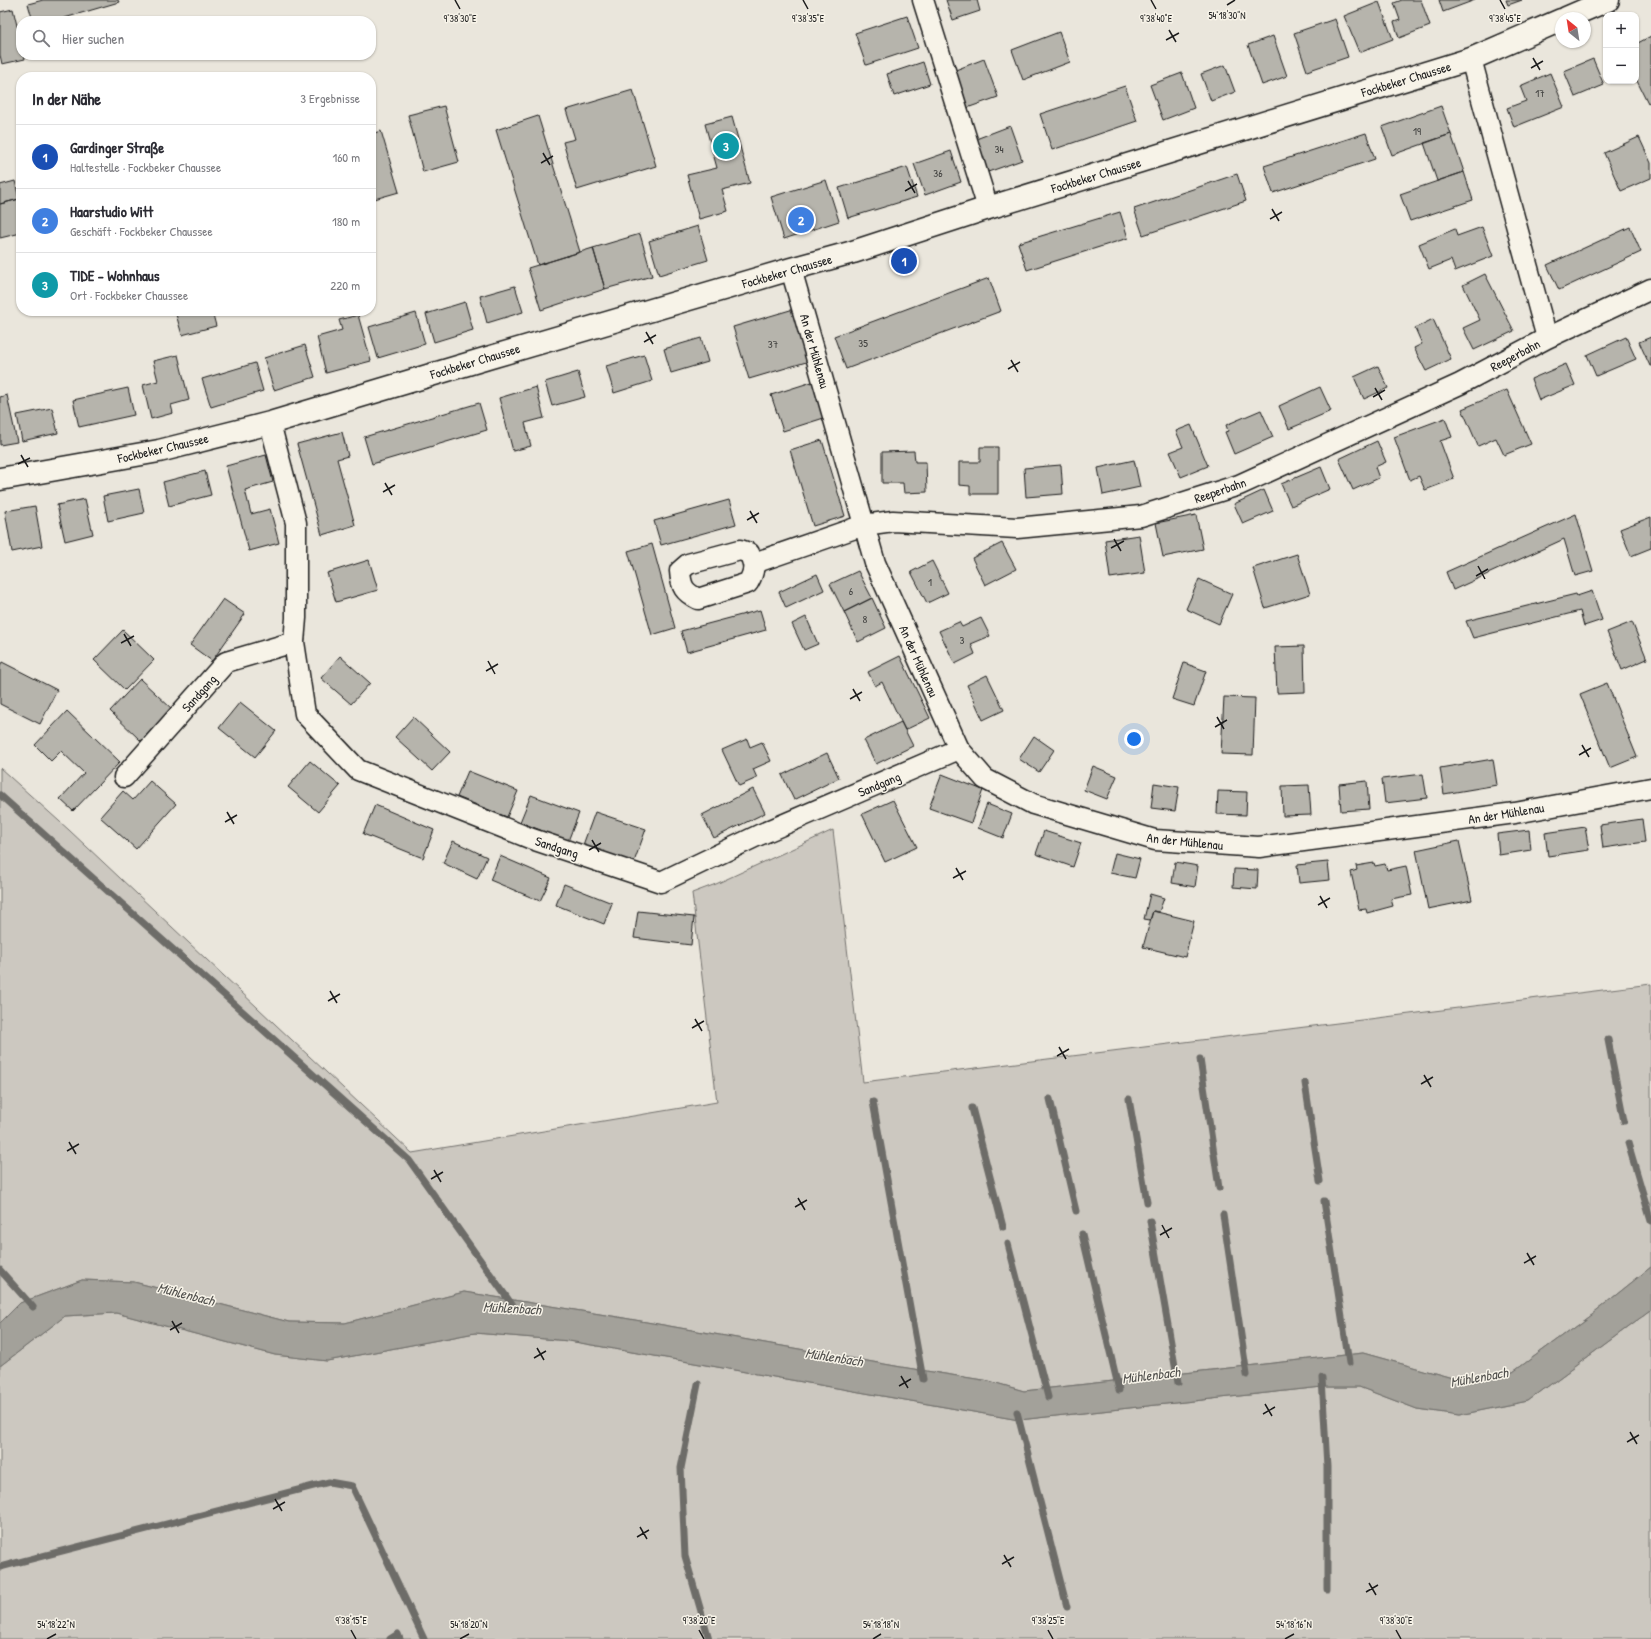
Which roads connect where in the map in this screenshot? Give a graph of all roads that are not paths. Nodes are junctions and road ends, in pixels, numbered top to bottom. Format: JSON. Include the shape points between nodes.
{"nodes":[{"id":1,"x":923,"y":0,"type":"edge"},
{"id":2,"x":1608,"y":0,"type":"edge"},
{"id":3,"x":1580,"y":12,"type":"edge"},
{"id":4,"x":1555,"y":23,"type":"edge"},
{"id":5,"x":1471,"y":59,"type":"junction"},
{"id":6,"x":988,"y":208,"type":"junction"},
{"id":7,"x":790,"y":269,"type":"junction"},
{"id":8,"x":1651,"y":289,"type":"edge"},
{"id":9,"x":1547,"y":338,"type":"junction"},
{"id":10,"x":270,"y":423,"type":"junction"},
{"id":11,"x":0,"y":479,"type":"edge"},
{"id":12,"x":864,"y":525,"type":"junction"},
{"id":13,"x":754,"y":562,"type":"dead end"},
{"id":14,"x":294,"y":642,"type":"junction"},
{"id":15,"x":959,"y":749,"type":"junction"},
{"id":16,"x":124,"y":777,"type":"dead end"},
{"id":17,"x":1651,"y":788,"type":"edge"}],
"edges":[{"from":1,"to":6,"type":"street"},
{"from":2,"to":3,"type":"main road"},
{"from":4,"to":5,"type":"main road","name":"Fockbeker Chaussee"},
{"from":5,"to":6,"type":"main road","name":"Fockbeker Chaussee"},
{"from":5,"to":9,"type":"street","name":"Reeperbahn"},
{"from":6,"to":7,"type":"main road","name":"Fockbeker Chaussee","via":[[853,252]]},
{"from":7,"to":10,"type":"main road","name":"Fockbeker Chaussee"},
{"from":7,"to":12,"type":"street","name":"An der Mühlenau"},
{"from":8,"to":9,"type":"street","name":"Reeperbahn"},
{"from":9,"to":12,"type":"street","name":"Reeperbahn","via":[[1460,384],[1239,485],[1142,516],[1017,528],[893,521]]},
{"from":10,"to":11,"type":"main road","name":"Fockbeker Chaussee","via":[[159,451]]},
{"from":10,"to":14,"type":"street","name":"Sandgang","via":[[296,523]]},
{"from":12,"to":13,"type":"street"},
{"from":12,"to":15,"type":"street","name":"An der Mühlenau","via":[[875,563]]},
{"from":14,"to":15,"type":"street","name":"Sandgang","via":[[305,714],[358,770],[532,839],[661,882],[759,835]]},
{"from":14,"to":16,"type":"street","name":"Sandgang","via":[[226,662]]},
{"from":15,"to":17,"type":"street","name":"An der Mühlenau","via":[[985,779],[1033,804],[1155,840],[1259,848],[1515,813]]}]}
